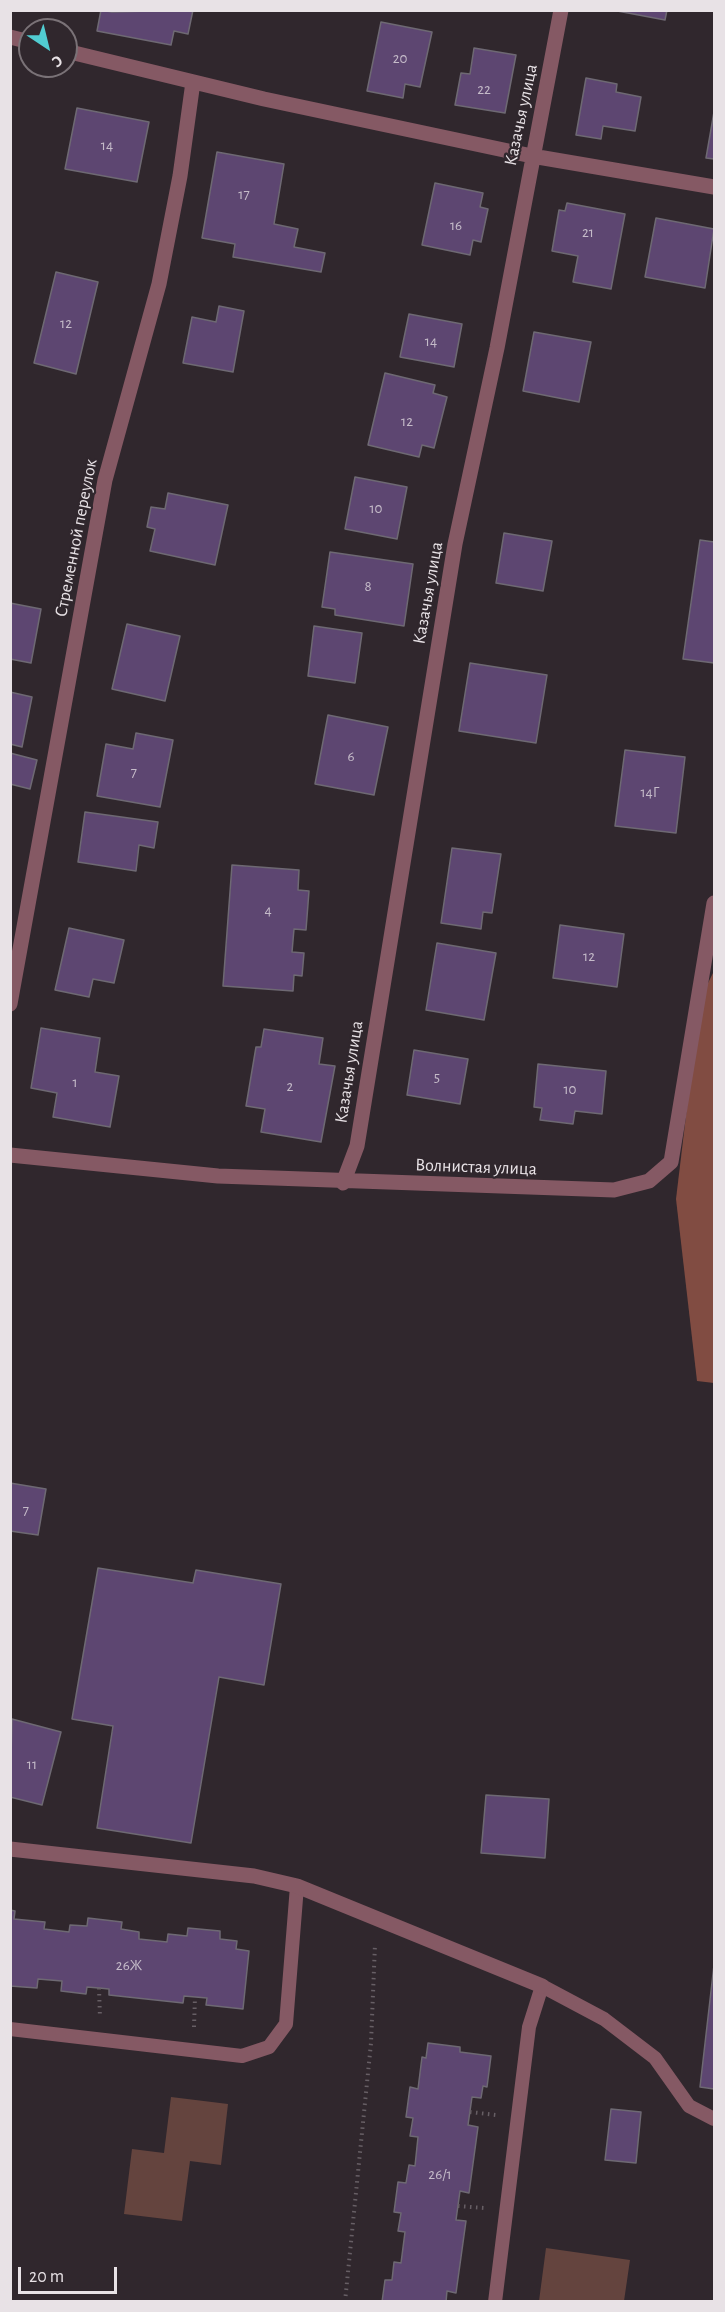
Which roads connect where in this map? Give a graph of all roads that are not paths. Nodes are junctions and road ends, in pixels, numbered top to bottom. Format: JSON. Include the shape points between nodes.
{"nodes":[{"id":1,"x":561,"y":10,"type":"edge"},
{"id":2,"x":78,"y":54,"type":"edge"},
{"id":3,"x":193,"y":82,"type":"junction"},
{"id":4,"x":532,"y":156,"type":"junction"},
{"id":5,"x":714,"y":187,"type":"edge"},
{"id":6,"x":714,"y":903,"type":"edge"},
{"id":7,"x":10,"y":1004,"type":"edge"},
{"id":8,"x":10,"y":1155,"type":"edge"},
{"id":9,"x":343,"y":1183,"type":"junction"},
{"id":10,"x":10,"y":1849,"type":"edge"},
{"id":11,"x":297,"y":1886,"type":"junction"},
{"id":12,"x":542,"y":1986,"type":"junction"},
{"id":13,"x":10,"y":2029,"type":"edge"},
{"id":14,"x":714,"y":2119,"type":"edge"},
{"id":15,"x":495,"y":2301,"type":"edge"}],
"edges":[{"from":1,"to":4,"type":"street","name":"Казачья улица"},
{"from":2,"to":3,"type":"street"},
{"from":3,"to":4,"type":"street"},
{"from":3,"to":7,"type":"street","name":"Стременной переулок","via":[[159,284],[105,480]]},
{"from":4,"to":5,"type":"street"},
{"from":4,"to":9,"type":"street","name":"Казачья улица","via":[[497,348],[455,544],[357,1146]]},
{"from":6,"to":9,"type":"street","name":"Волнистая улица","via":[[671,1162],[649,1181],[614,1190]]},
{"from":8,"to":9,"type":"street","name":"Волнистая улица","via":[[218,1176]]},
{"from":10,"to":11,"type":"street","via":[[254,1876]]},
{"from":11,"to":12,"type":"street"},
{"from":11,"to":13,"type":"lane","via":[[286,2024],[269,2047],[242,2056]]},
{"from":12,"to":14,"type":"lane","via":[[604,2019],[655,2058],[689,2106]]},
{"from":12,"to":15,"type":"lane","via":[[529,2027]]}]}
